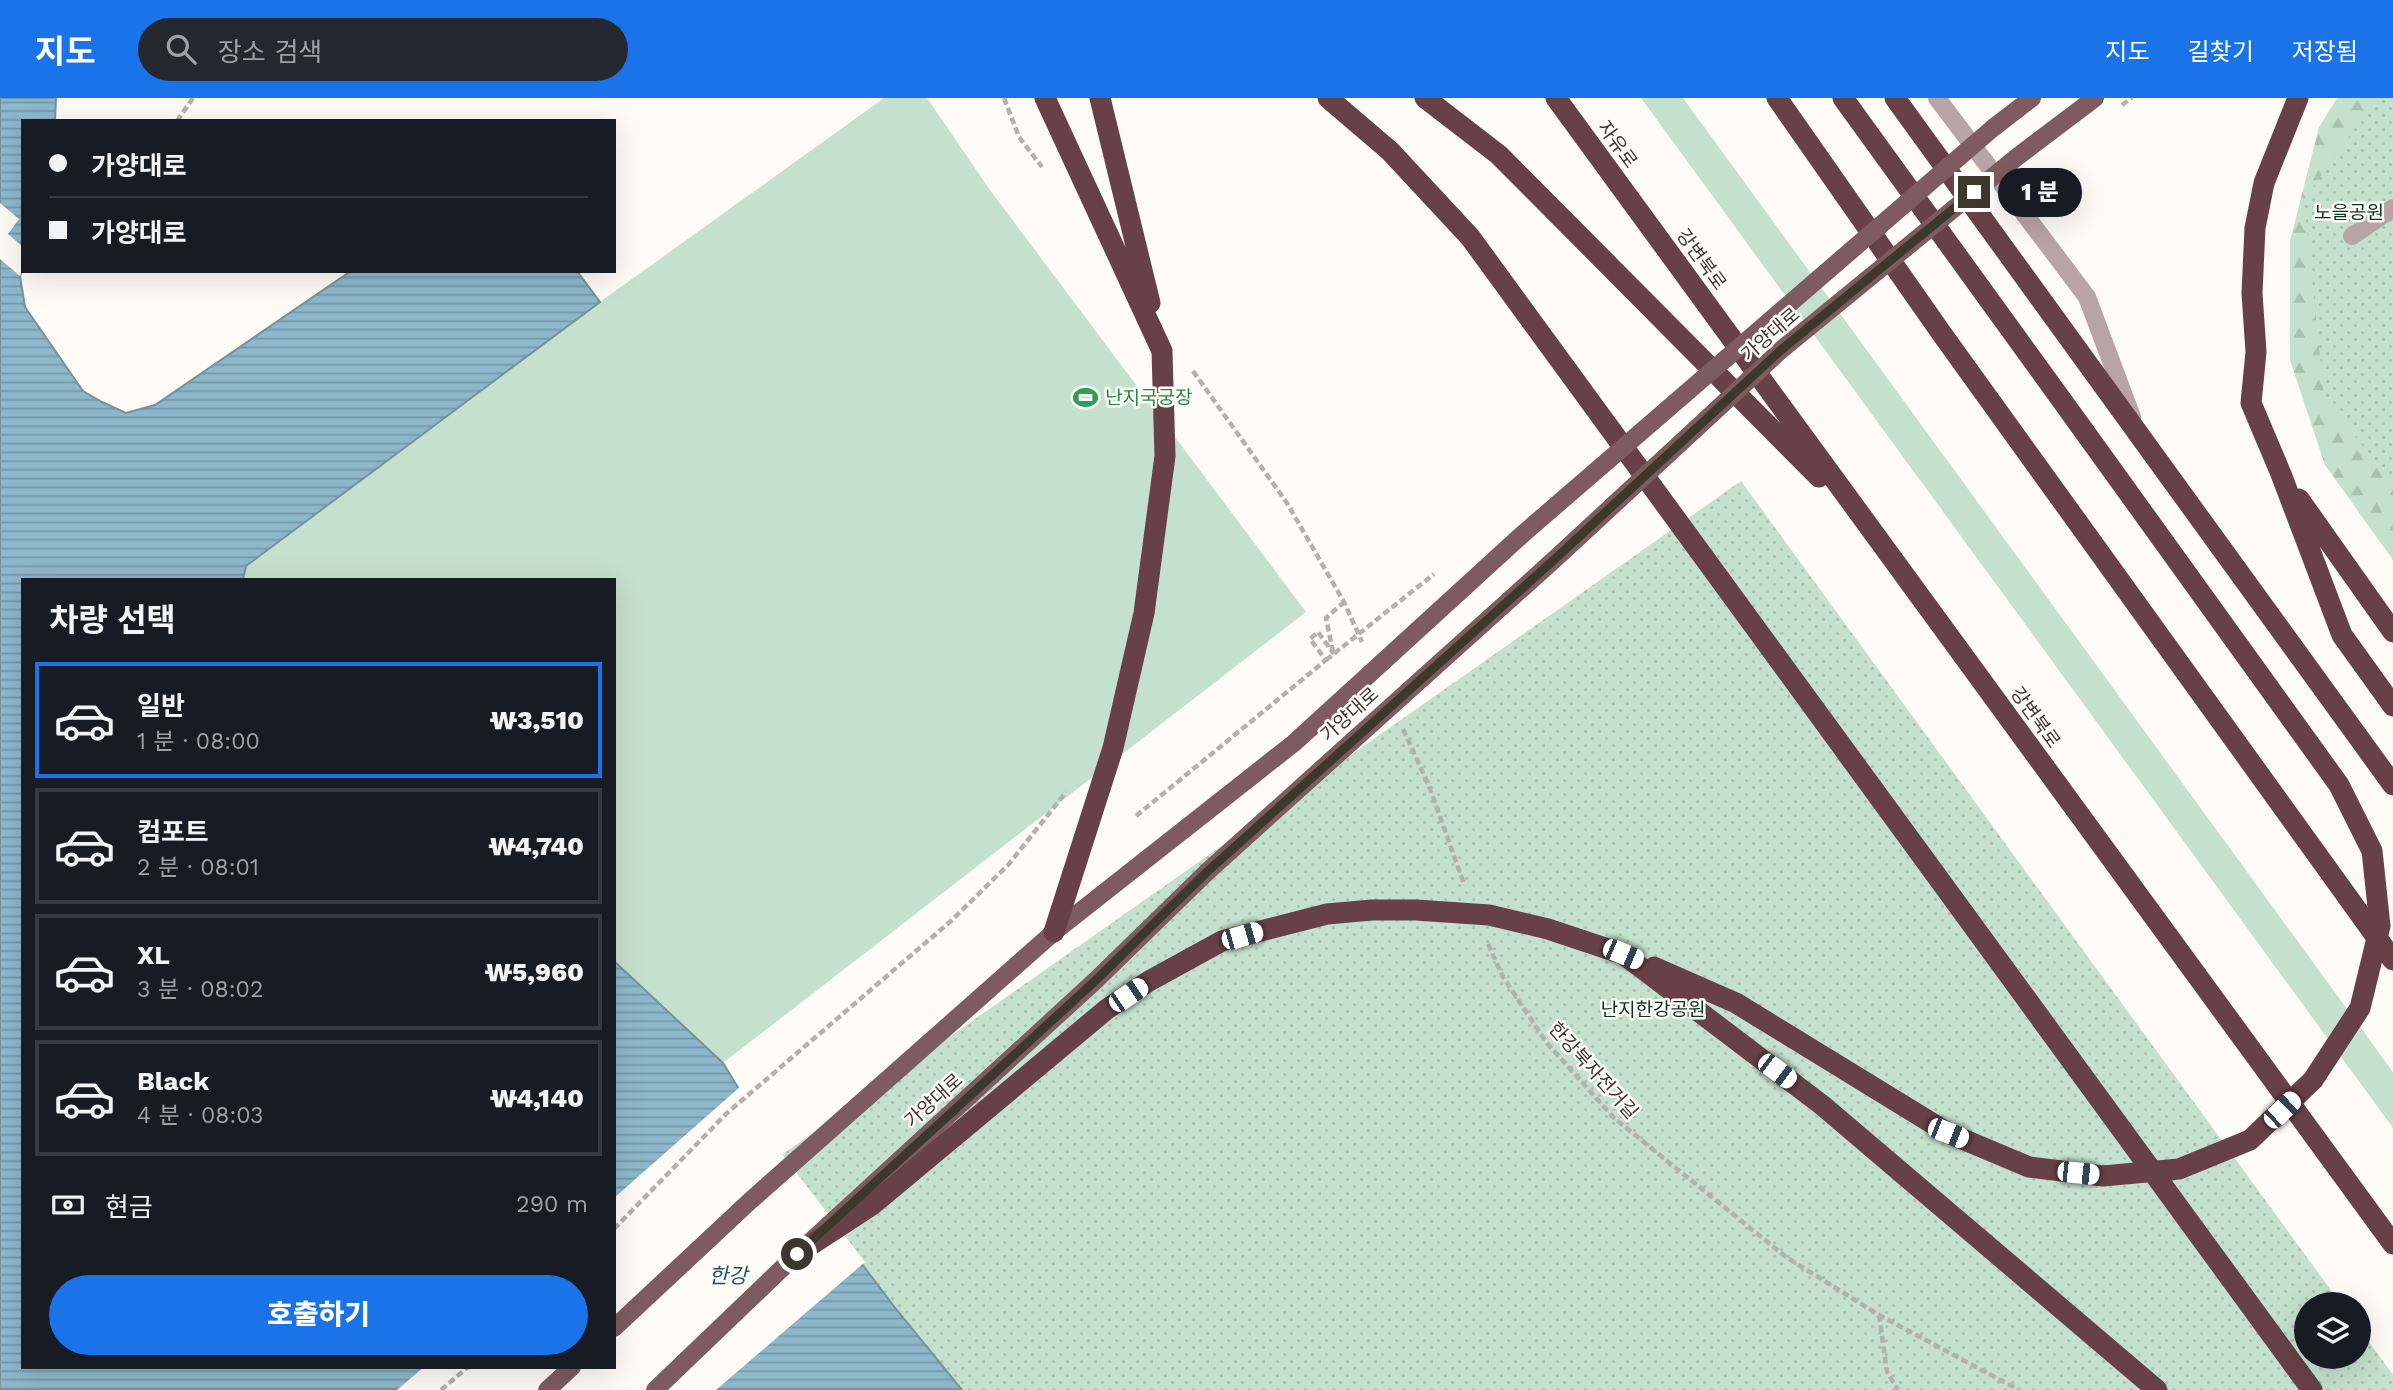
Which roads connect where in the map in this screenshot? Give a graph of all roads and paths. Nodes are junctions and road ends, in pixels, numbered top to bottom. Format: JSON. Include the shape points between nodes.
{"nodes":[{"id":1,"x":193,"y":98,"type":"edge"},
{"id":2,"x":1045,"y":98,"type":"edge"},
{"id":3,"x":1100,"y":98,"type":"edge"},
{"id":4,"x":1328,"y":98,"type":"edge"},
{"id":5,"x":1425,"y":98,"type":"edge"},
{"id":6,"x":1556,"y":98,"type":"edge"},
{"id":7,"x":1777,"y":98,"type":"edge"},
{"id":8,"x":1843,"y":98,"type":"edge"},
{"id":9,"x":1895,"y":98,"type":"edge"},
{"id":10,"x":1937,"y":98,"type":"edge"},
{"id":11,"x":2032,"y":98,"type":"edge"},
{"id":12,"x":2095,"y":98,"type":"edge"},
{"id":13,"x":2298,"y":98,"type":"edge"},
{"id":14,"x":178,"y":119,"type":"edge"},
{"id":15,"x":2393,"y":208,"type":"edge"},
{"id":16,"x":1643,"y":217,"type":"joint"},
{"id":17,"x":2352,"y":236,"type":"dead end"},
{"id":18,"x":1162,"y":351,"type":"junction"},
{"id":19,"x":2138,"y":433,"type":"junction"},
{"id":20,"x":2281,"y":474,"type":"junction"},
{"id":21,"x":1868,"y":526,"type":"junction"},
{"id":22,"x":2393,"y":632,"type":"edge"},
{"id":23,"x":1367,"y":651,"type":"dead end"},
{"id":24,"x":2393,"y":706,"type":"edge"},
{"id":25,"x":1401,"y":724,"type":"dead end"},
{"id":26,"x":2393,"y":785,"type":"edge"},
{"id":27,"x":1070,"y":786,"type":"dead end"},
{"id":28,"x":1136,"y":816,"type":"dead end"},
{"id":29,"x":1465,"y":886,"type":"dead end"},
{"id":30,"x":1054,"y":932,"type":"junction"},
{"id":31,"x":1484,"y":935,"type":"dead end"},
{"id":32,"x":1623,"y":954,"type":"junction"},
{"id":33,"x":2393,"y":960,"type":"edge"},
{"id":34,"x":616,"y":1227,"type":"edge"},
{"id":35,"x":2393,"y":1244,"type":"edge"},
{"id":36,"x":797,"y":1254,"type":"junction"},
{"id":37,"x":1880,"y":1315,"type":"junction"},
{"id":38,"x":616,"y":1326,"type":"edge"},
{"id":39,"x":466,"y":1369,"type":"edge"},
{"id":40,"x":570,"y":1369,"type":"edge"},
{"id":41,"x":441,"y":1390,"type":"edge"},
{"id":42,"x":547,"y":1390,"type":"edge"},
{"id":43,"x":655,"y":1390,"type":"edge"},
{"id":44,"x":1898,"y":1390,"type":"edge"},
{"id":45,"x":2019,"y":1390,"type":"edge"},
{"id":46,"x":2157,"y":1390,"type":"edge"},
{"id":47,"x":2312,"y":1390,"type":"edge"}],
"edges":[{"from":1,"to":14,"type":"path"},
{"from":2,"to":18,"type":"highway","bridge":true},
{"from":3,"to":18,"type":"highway","bridge":true},
{"from":4,"to":47,"type":"highway","via":[[1390,151],[1470,237]]},
{"from":5,"to":21,"type":"highway","via":[[1499,155]]},
{"from":6,"to":16,"type":"highway","name":"자유로"},
{"from":7,"to":33,"type":"highway"},
{"from":8,"to":32,"type":"highway","bridge":true,"via":[[2339,785],[2372,850],[2380,926],[2360,1008],[2313,1080],[2250,1140],[2179,1169],[2103,1175],[2029,1167],[1948,1133],[1735,1003]]},
{"from":9,"to":19,"type":"highway"},
{"from":10,"to":19,"type":"street","via":[[2087,297]]},
{"from":11,"to":30,"type":"main road","name":"가양대로","bridge":true,"via":[[1524,533],[1294,743]]},
{"from":12,"to":36,"type":"main road","name":"가양대로","bridge":true,"via":[[1781,350],[1208,871]]},
{"from":13,"to":20,"type":"highway","via":[[2264,183],[2255,228],[2252,293],[2256,352],[2251,402]]},
{"from":15,"to":17,"type":"street"},
{"from":16,"to":21,"type":"highway","name":"강변북로"},
{"from":18,"to":30,"type":"highway","bridge":true,"via":[[1165,456],[1144,613],[1113,748]]},
{"from":19,"to":26,"type":"highway"},
{"from":20,"to":22,"type":"highway"},
{"from":20,"to":24,"type":"highway","via":[[2342,635]]},
{"from":21,"to":35,"type":"highway","name":"강변북로"},
{"from":23,"to":28,"type":"path","via":[[1344,602],[1326,618],[1334,654],[1318,632],[1310,639],[1326,660]]},
{"from":25,"to":29,"type":"path"},
{"from":27,"to":34,"type":"path","via":[[1009,864],[951,921],[726,1114]]},
{"from":30,"to":38,"type":"main road","name":"가양대로","bridge":true},
{"from":31,"to":37,"type":"path","name":"한강북자전거길","via":[[1503,978],[1546,1042],[1614,1118],[1786,1257]]},
{"from":32,"to":36,"type":"highway","bridge":true,"via":[[1489,915],[1416,910],[1327,914],[1222,941],[1107,1009],[872,1205]]},
{"from":32,"to":46,"type":"highway","bridge":true,"via":[[1822,1105]]},
{"from":36,"to":43,"type":"main road","name":"가양대로","bridge":true},
{"from":37,"to":44,"type":"path","via":[[1887,1372]]},
{"from":37,"to":45,"type":"path","name":"한강북자전거길"},
{"from":39,"to":41,"type":"path"},
{"from":40,"to":42,"type":"main road"}]}
